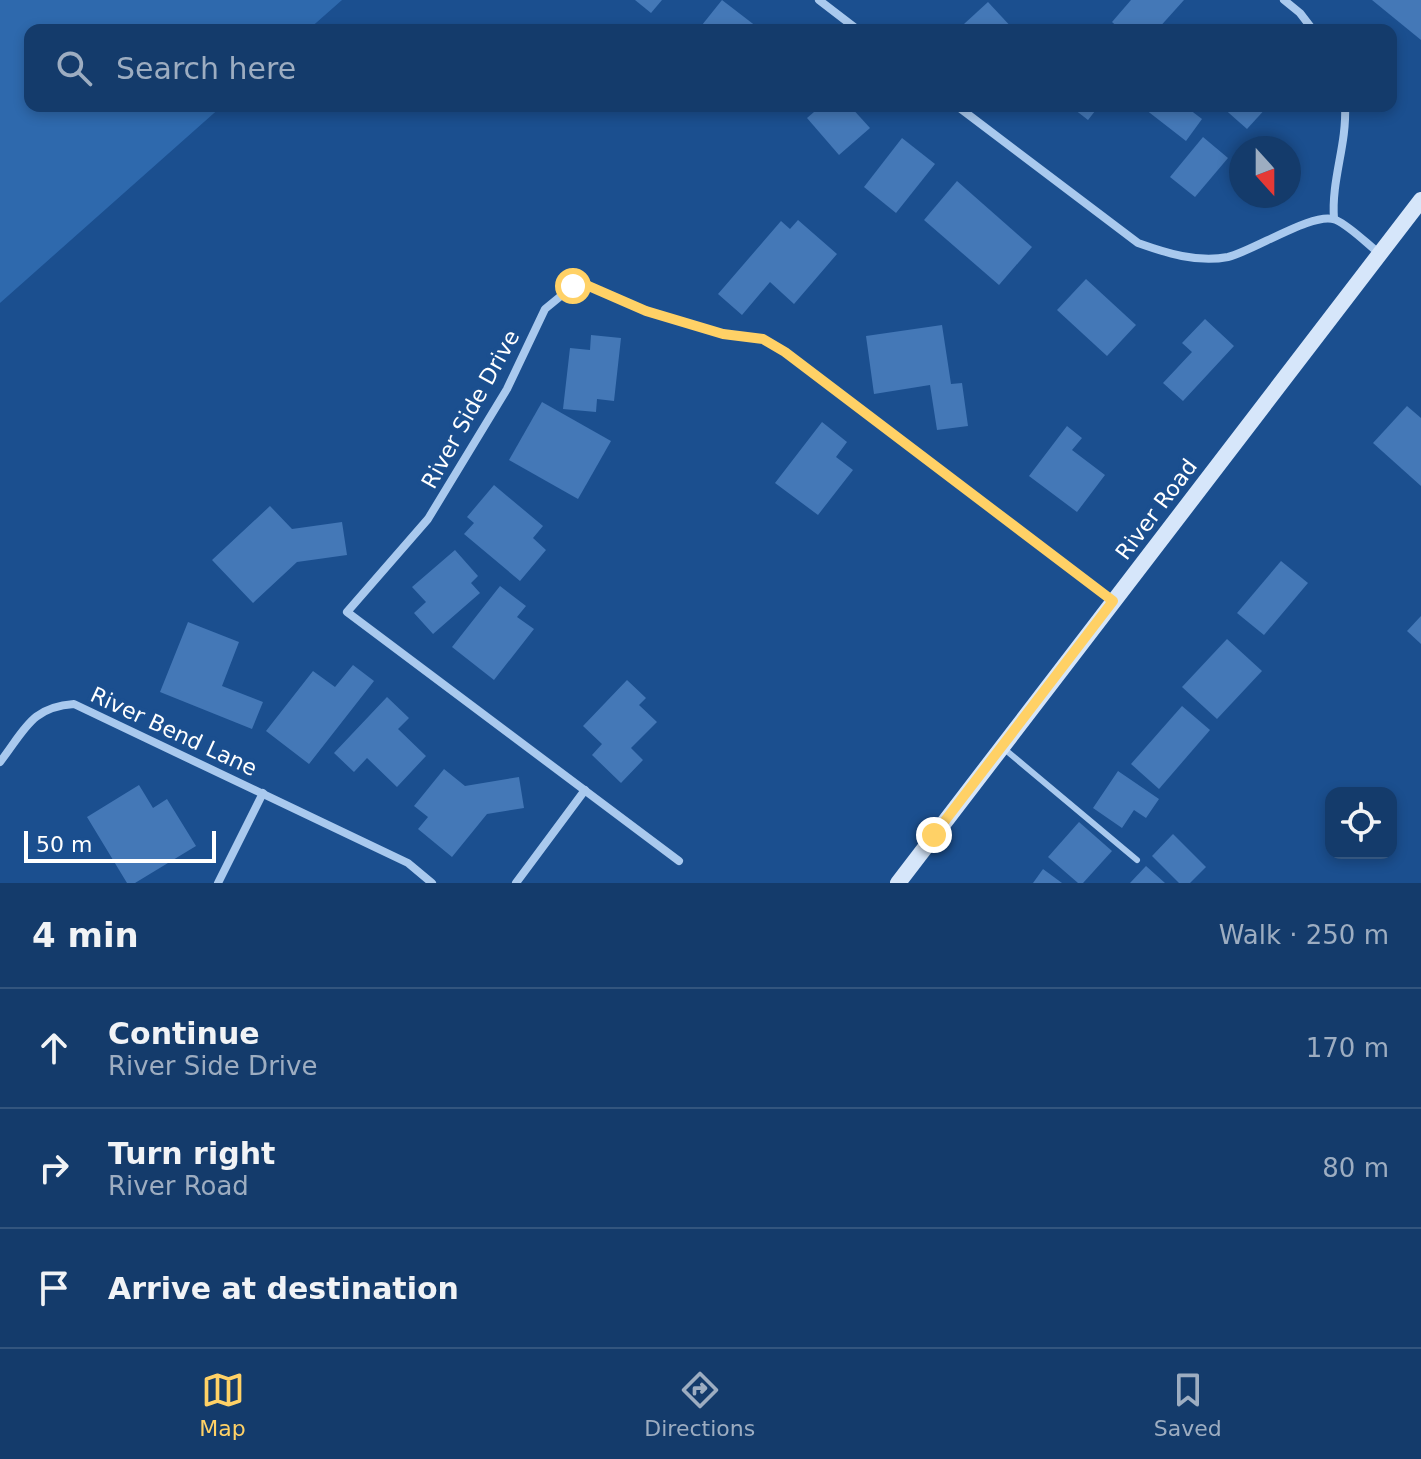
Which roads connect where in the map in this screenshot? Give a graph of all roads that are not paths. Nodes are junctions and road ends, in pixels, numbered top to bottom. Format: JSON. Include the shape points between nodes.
{"nodes":[{"id":1,"x":819,"y":0,"type":"edge"},
{"id":2,"x":1284,"y":0,"type":"edge"},
{"id":3,"x":850,"y":24,"type":"edge"},
{"id":4,"x":1308,"y":24,"type":"edge"},
{"id":5,"x":965,"y":112,"type":"edge"},
{"id":6,"x":1345,"y":112,"type":"edge"},
{"id":7,"x":1421,"y":200,"type":"edge"},
{"id":8,"x":1334,"y":219,"type":"junction"},
{"id":9,"x":1380,"y":254,"type":"junction"},
{"id":10,"x":1113,"y":601,"type":"junction"},
{"id":11,"x":1002,"y":747,"type":"junction"},
{"id":12,"x":0,"y":762,"type":"edge"},
{"id":13,"x":585,"y":790,"type":"junction"},
{"id":14,"x":263,"y":793,"type":"junction"},
{"id":15,"x":1137,"y":860,"type":"dead end"},
{"id":16,"x":679,"y":861,"type":"dead end"},
{"id":17,"x":218,"y":883,"type":"edge"},
{"id":18,"x":432,"y":883,"type":"edge"},
{"id":19,"x":516,"y":883,"type":"edge"},
{"id":20,"x":898,"y":883,"type":"edge"}],
"edges":[{"from":1,"to":3,"type":"street"},
{"from":2,"to":4,"type":"street"},
{"from":5,"to":8,"type":"street","via":[[1120,231],[1173,255],[1225,257],[1254,249],[1313,219]]},
{"from":6,"to":8,"type":"street"},
{"from":7,"to":9,"type":"street","name":"River Road"},
{"from":8,"to":9,"type":"street"},
{"from":9,"to":10,"type":"street","name":"River Road"},
{"from":10,"to":11,"type":"street","name":"River Road"},
{"from":10,"to":13,"type":"street","name":"River Side Drive","via":[[763,339],[723,334],[646,311],[584,284],[573,286],[545,309],[507,389],[428,519],[347,612]]},
{"from":11,"to":15,"type":"lane"},
{"from":11,"to":20,"type":"street","name":"River Road"},
{"from":12,"to":14,"type":"street","name":"River Bend Lane","via":[[39,712],[74,704]]},
{"from":13,"to":16,"type":"street","name":"River Side Drive"},
{"from":13,"to":19,"type":"street"},
{"from":14,"to":17,"type":"street","name":"River Bend Lane"},
{"from":14,"to":18,"type":"street","name":"River Bend Lane","via":[[408,863]]}]}
